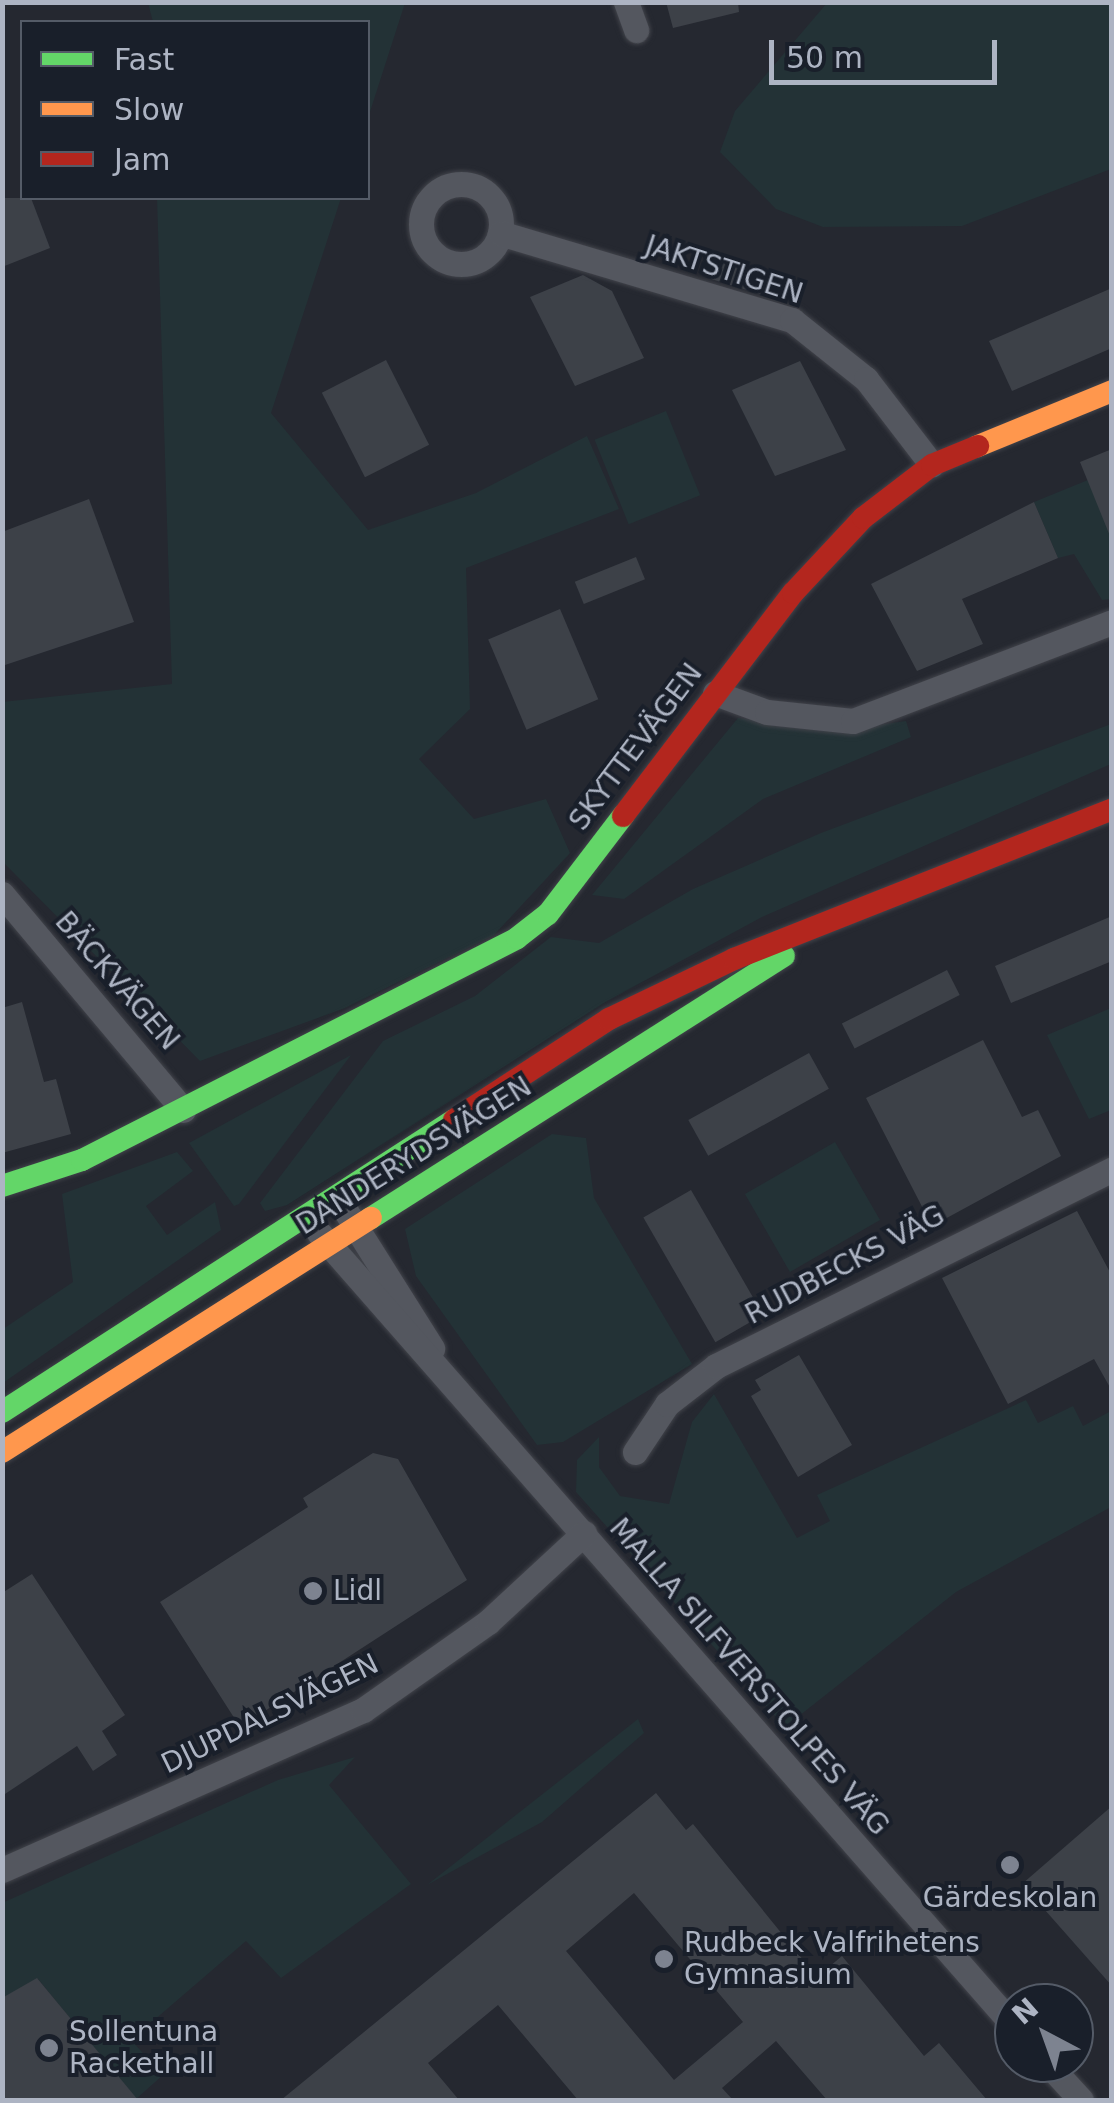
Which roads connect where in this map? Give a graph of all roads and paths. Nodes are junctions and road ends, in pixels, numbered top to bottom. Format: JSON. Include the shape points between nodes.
{"nodes":[{"id":1,"x":626,"y":2,"type":"edge"},
{"id":2,"x":636,"y":30,"type":"dead end"},
{"id":3,"x":500,"y":233,"type":"dead end"},
{"id":4,"x":1112,"y":391,"type":"edge"},
{"id":5,"x":932,"y":465,"type":"junction"},
{"id":6,"x":1112,"y":622,"type":"edge"},
{"id":7,"x":715,"y":693,"type":"junction"},
{"id":8,"x":1112,"y":810,"type":"edge"},
{"id":9,"x":2,"y":894,"type":"edge"},
{"id":10,"x":858,"y":911,"type":"junction"},
{"id":11,"x":183,"y":1110,"type":"junction"},
{"id":12,"x":1112,"y":1169,"type":"edge"},
{"id":13,"x":2,"y":1186,"type":"edge"},
{"id":14,"x":332,"y":1192,"type":"junction"},
{"id":15,"x":304,"y":1214,"type":"junction"},
{"id":16,"x":357,"y":1228,"type":"junction"},
{"id":17,"x":328,"y":1246,"type":"junction"},
{"id":18,"x":441,"y":1366,"type":"junction"},
{"id":19,"x":2,"y":1412,"type":"edge"},
{"id":20,"x":2,"y":1452,"type":"edge"},
{"id":21,"x":635,"y":1452,"type":"dead end"},
{"id":22,"x":584,"y":1533,"type":"junction"},
{"id":23,"x":2,"y":1870,"type":"edge"},
{"id":24,"x":994,"y":2003,"type":"edge"}],
"edges":[{"from":1,"to":2,"type":"street"},
{"from":3,"to":5,"type":"street","name":"JAKTSTIGEN","via":[[792,320],[866,379]]},
{"from":4,"to":5,"type":"main road","name":"SKYTTEVÄGEN"},
{"from":5,"to":7,"type":"main road","name":"SKYTTEVÄGEN","via":[[852,530]]},
{"from":6,"to":7,"type":"street","via":[[853,721],[767,712]]},
{"from":7,"to":11,"type":"main road","name":"SKYTTEVÄGEN","via":[[548,914],[518,938]]},
{"from":8,"to":10,"type":"main road","name":"DANDERYDSVÄGEN"},
{"from":9,"to":11,"type":"street","name":"BÄCKVÄGEN"},
{"from":10,"to":14,"type":"main road","name":"DANDERYDSVÄGEN","via":[[609,1020]]},
{"from":10,"to":16,"type":"main road","name":"DANDERYDSVÄGEN"},
{"from":11,"to":13,"type":"main road","name":"SKYTTEVÄGEN","via":[[82,1160]]},
{"from":12,"to":21,"type":"street","name":"RUDBECKS VÄG","via":[[716,1366],[667,1404]]},
{"from":14,"to":15,"type":"main road","name":"DANDERYDSVÄGEN"},
{"from":14,"to":16,"type":"street","name":"MALLA SILFVERSTOLPES VÄG"},
{"from":15,"to":17,"type":"street","name":"MALLA SILFVERSTOLPES VÄG"},
{"from":15,"to":19,"type":"main road","name":"DANDERYDSVÄGEN"},
{"from":16,"to":17,"type":"main road","name":"DANDERYDSVÄGEN"},
{"from":16,"to":18,"type":"street","name":"MALLA SILFVERSTOLPES VÄG","via":[[400,1285]]},
{"from":17,"to":18,"type":"street","name":"MALLA SILFVERSTOLPES VÄG"},
{"from":17,"to":20,"type":"main road","name":"DANDERYDSVÄGEN"},
{"from":18,"to":22,"type":"street","name":"MALLA SILFVERSTOLPES VÄG"},
{"from":22,"to":23,"type":"street","name":"DJUPDALSVÄGEN","via":[[476,1632],[363,1710]]},
{"from":22,"to":24,"type":"street","name":"MALLA SILFVERSTOLPES VÄG"}]}
